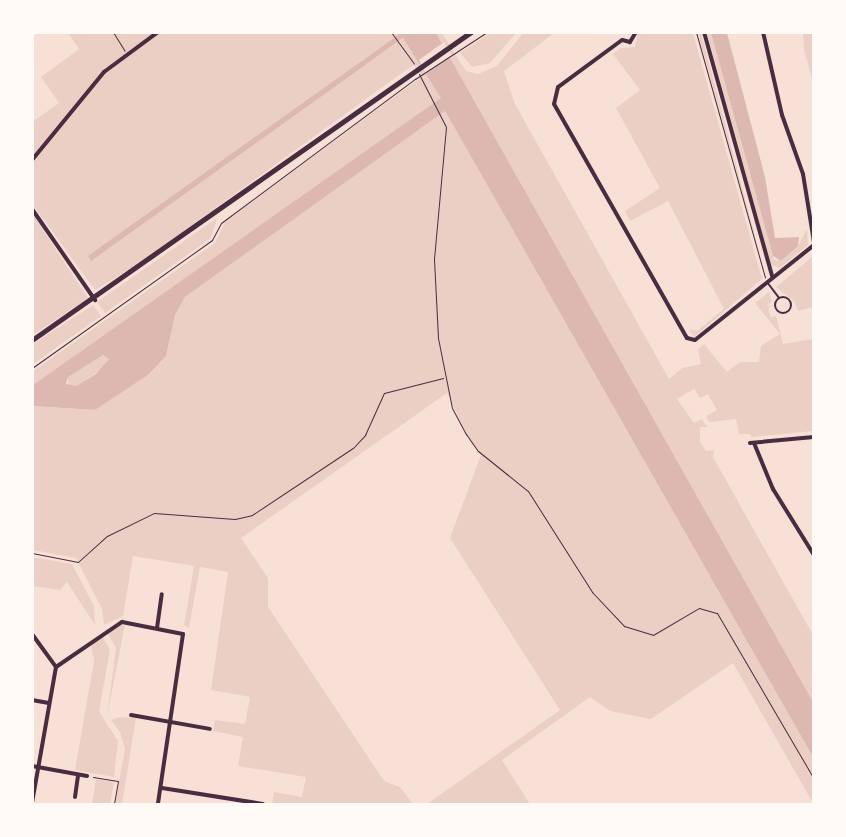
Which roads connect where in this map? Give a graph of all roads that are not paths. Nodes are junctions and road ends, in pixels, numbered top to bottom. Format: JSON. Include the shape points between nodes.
{"nodes":[{"id":1,"x":158,"y":32,"type":"edge"},
{"id":2,"x":471,"y":32,"type":"edge"},
{"id":3,"x":636,"y":32,"type":"edge"},
{"id":4,"x":704,"y":32,"type":"edge"},
{"id":5,"x":763,"y":32,"type":"edge"},
{"id":6,"x":32,"y":160,"type":"edge"},
{"id":7,"x":32,"y":209,"type":"edge"},
{"id":8,"x":814,"y":243,"type":"edge"},
{"id":9,"x":772,"y":276,"type":"junction"},
{"id":10,"x":766,"y":281,"type":"junction"},
{"id":11,"x":779,"y":298,"type":"junction"},
{"id":12,"x":95,"y":300,"type":"junction"},
{"id":13,"x":32,"y":340,"type":"edge"},
{"id":14,"x":814,"y":437,"type":"edge"},
{"id":15,"x":814,"y":555,"type":"edge"},
{"id":16,"x":162,"y":594,"type":"dead end"},
{"id":17,"x":157,"y":628,"type":"junction"},
{"id":18,"x":32,"y":634,"type":"edge"},
{"id":19,"x":56,"y":667,"type":"junction"},
{"id":20,"x":32,"y":700,"type":"edge"},
{"id":21,"x":49,"y":702,"type":"junction"},
{"id":22,"x":130,"y":715,"type":"dead end"},
{"id":23,"x":172,"y":722,"type":"junction"},
{"id":24,"x":210,"y":729,"type":"dead end"},
{"id":25,"x":32,"y":766,"type":"edge"},
{"id":26,"x":38,"y":767,"type":"junction"},
{"id":27,"x":78,"y":775,"type":"junction"},
{"id":28,"x":87,"y":776,"type":"road end"},
{"id":29,"x":162,"y":788,"type":"junction"},
{"id":30,"x":75,"y":797,"type":"dead end"},
{"id":31,"x":32,"y":804,"type":"edge"},
{"id":32,"x":158,"y":804,"type":"edge"},
{"id":33,"x":263,"y":804,"type":"edge"}],
"edges":[{"from":1,"to":6,"type":"street","via":[[126,54],[94,83]]},
{"from":2,"to":12,"type":"street"},
{"from":3,"to":10,"type":"street","via":[[630,42],[622,40],[558,88],[554,104],[687,338],[694,340]]},
{"from":4,"to":9,"type":"street"},
{"from":5,"to":8,"type":"street","via":[[780,107],[803,174]]},
{"from":7,"to":12,"type":"street"},
{"from":8,"to":9,"type":"street"},
{"from":9,"to":10,"type":"street"},
{"from":10,"to":11,"type":"lane"},
{"from":11,"to":11,"type":"lane","via":[[790,300],[789,311],[778,311]]},
{"from":12,"to":13,"type":"street"},
{"from":14,"to":15,"type":"street","via":[[752,443],[773,488]]},
{"from":16,"to":17,"type":"street"},
{"from":17,"to":19,"type":"street","via":[[122,622]]},
{"from":17,"to":23,"type":"street","via":[[183,634],[185,644]]},
{"from":18,"to":19,"type":"street"},
{"from":19,"to":21,"type":"street"},
{"from":20,"to":21,"type":"street"},
{"from":21,"to":26,"type":"street"},
{"from":22,"to":23,"type":"street"},
{"from":23,"to":24,"type":"street"},
{"from":23,"to":29,"type":"street"},
{"from":25,"to":26,"type":"street"},
{"from":26,"to":27,"type":"street"},
{"from":26,"to":31,"type":"street"},
{"from":27,"to":28,"type":"street"},
{"from":27,"to":30,"type":"street"},
{"from":29,"to":32,"type":"street"},
{"from":29,"to":33,"type":"street"}]}
